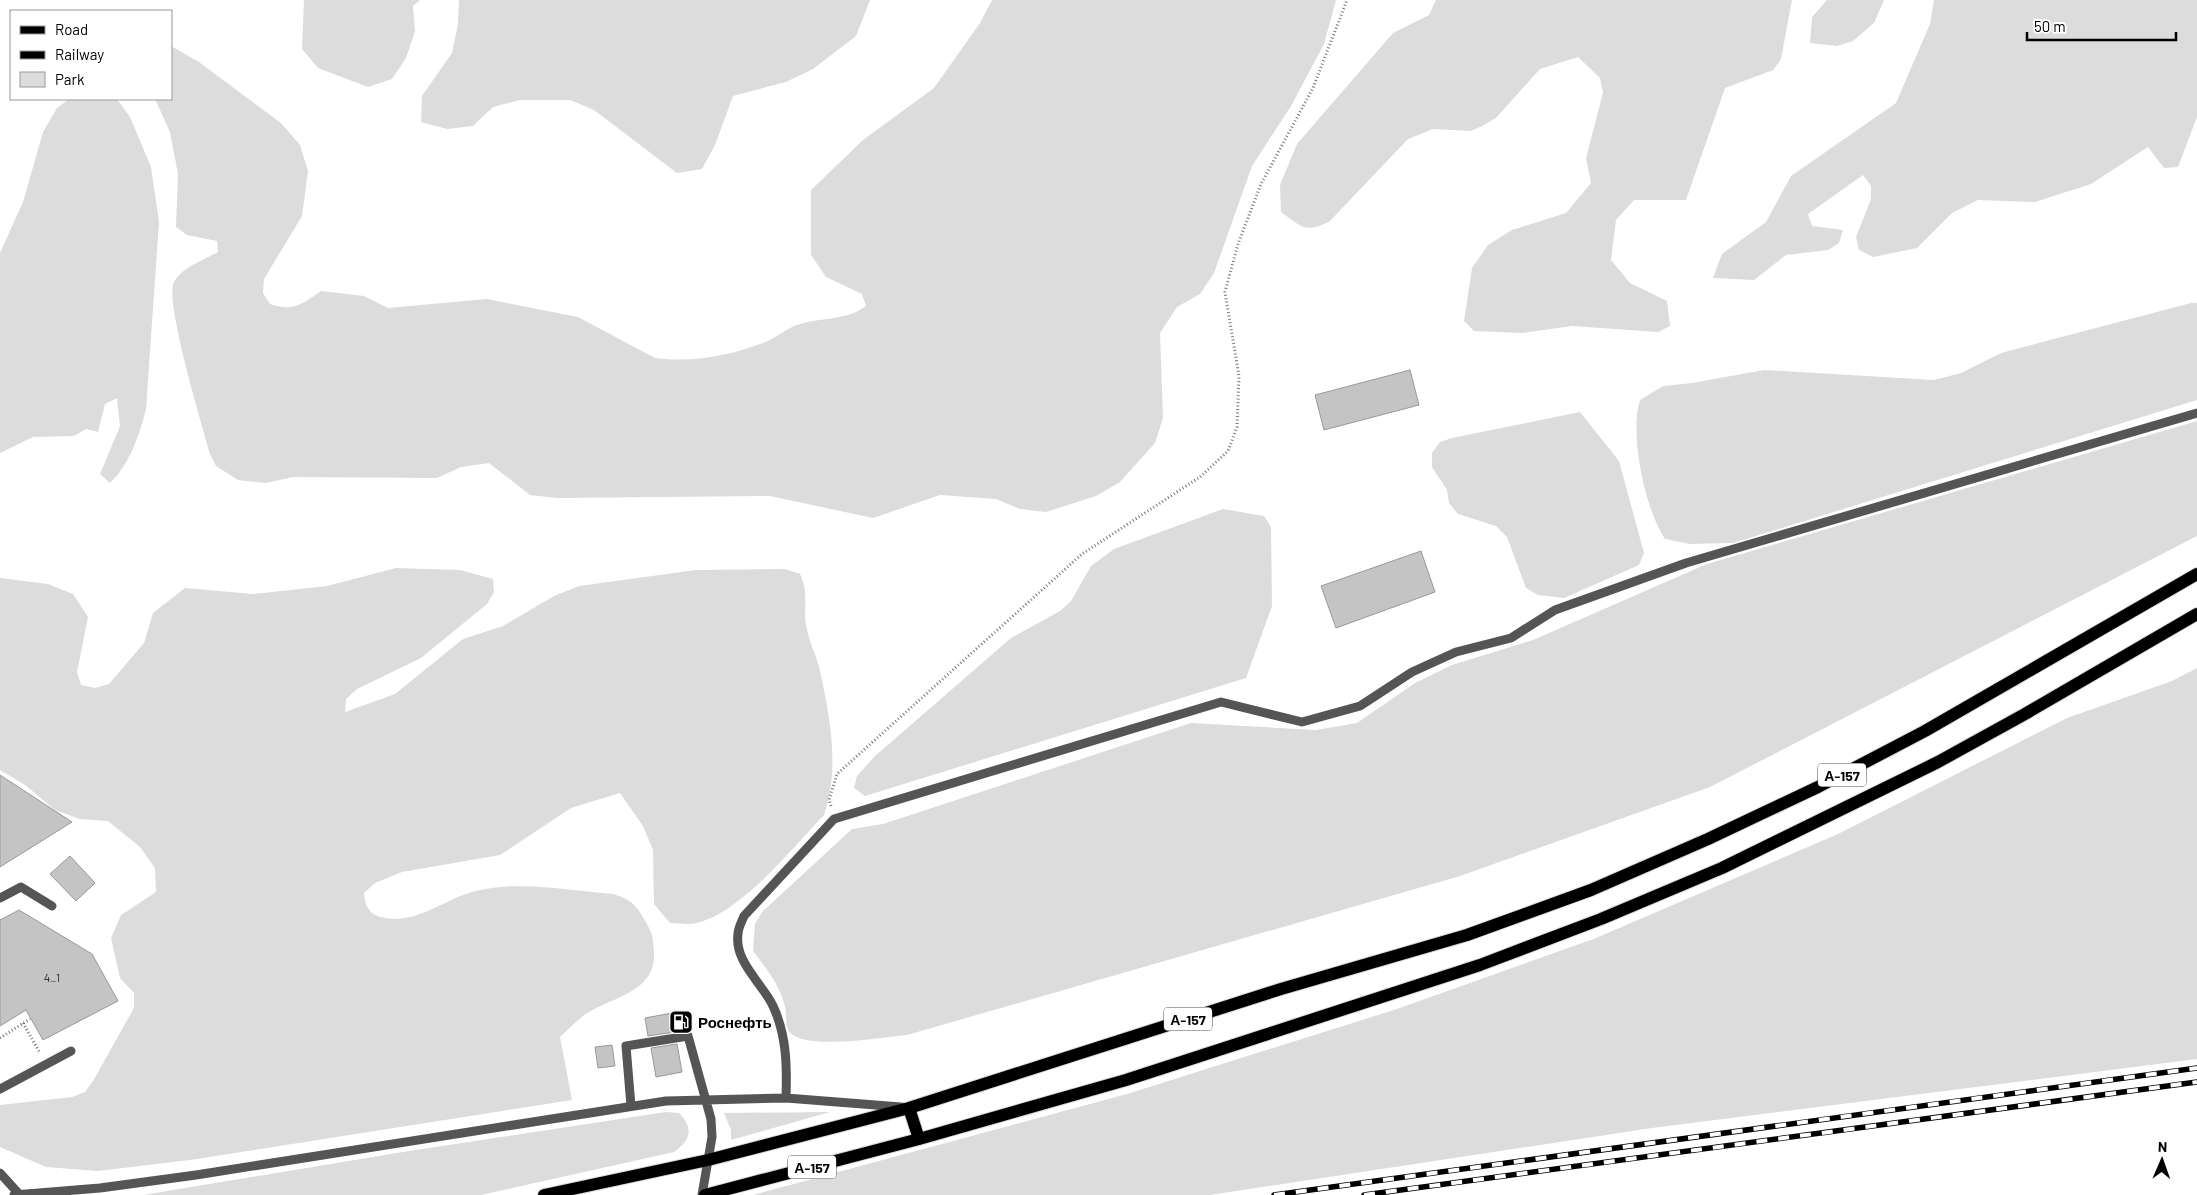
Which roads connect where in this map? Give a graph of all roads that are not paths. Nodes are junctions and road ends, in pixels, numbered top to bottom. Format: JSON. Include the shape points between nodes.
{"nodes":[{"id":1,"x":2197,"y":413,"type":"edge"},
{"id":2,"x":2197,"y":574,"type":"edge"},
{"id":3,"x":2197,"y":614,"type":"edge"},
{"id":4,"x":0,"y":898,"type":"edge"},
{"id":5,"x":52,"y":906,"type":"dead end"},
{"id":6,"x":71,"y":1051,"type":"dead end"},
{"id":7,"x":0,"y":1088,"type":"edge"},
{"id":8,"x":786,"y":1098,"type":"junction"},
{"id":9,"x":706,"y":1099,"type":"junction"},
{"id":10,"x":631,"y":1106,"type":"junction"},
{"id":11,"x":910,"y":1108,"type":"junction"},
{"id":12,"x":919,"y":1140,"type":"junction"},
{"id":13,"x":708,"y":1160,"type":"junction"},
{"id":14,"x":0,"y":1173,"type":"edge"},
{"id":15,"x":17,"y":1195,"type":"edge"},
{"id":16,"x":544,"y":1195,"type":"edge"},
{"id":17,"x":703,"y":1195,"type":"edge"}],
"edges":[{"from":1,"to":8,"type":"lane","via":[[1686,563],[1555,610],[1511,638],[1456,652],[1412,672],[1360,706],[1302,722],[1221,702],[834,819],[744,916],[737,935],[741,955],[773,1006],[784,1039]]},
{"from":2,"to":11,"type":"main road","number":"А-157","via":[[2013,682],[1826,783],[1591,890],[1467,935],[1281,990]]},
{"from":3,"to":12,"type":"main road","number":"А-157","via":[[1938,762],[1722,868],[1601,919],[1480,965],[1126,1080]]},
{"from":4,"to":5,"type":"lane","via":[[22,887]]},
{"from":6,"to":7,"type":"lane"},
{"from":8,"to":9,"type":"lane"},
{"from":8,"to":11,"type":"lane"},
{"from":9,"to":10,"type":"lane"},
{"from":9,"to":10,"type":"lane","via":[[688,1036],[626,1046]]},
{"from":9,"to":13,"type":"lane","via":[[712,1136]]},
{"from":10,"to":15,"type":"lane","via":[[196,1175]]},
{"from":11,"to":12,"type":"main road"},
{"from":11,"to":13,"type":"main road","number":"А-157"},
{"from":12,"to":17,"type":"main road","number":"А-157"},
{"from":13,"to":16,"type":"main road","number":"А-157"},
{"from":13,"to":17,"type":"lane"},
{"from":14,"to":15,"type":"lane"}]}
